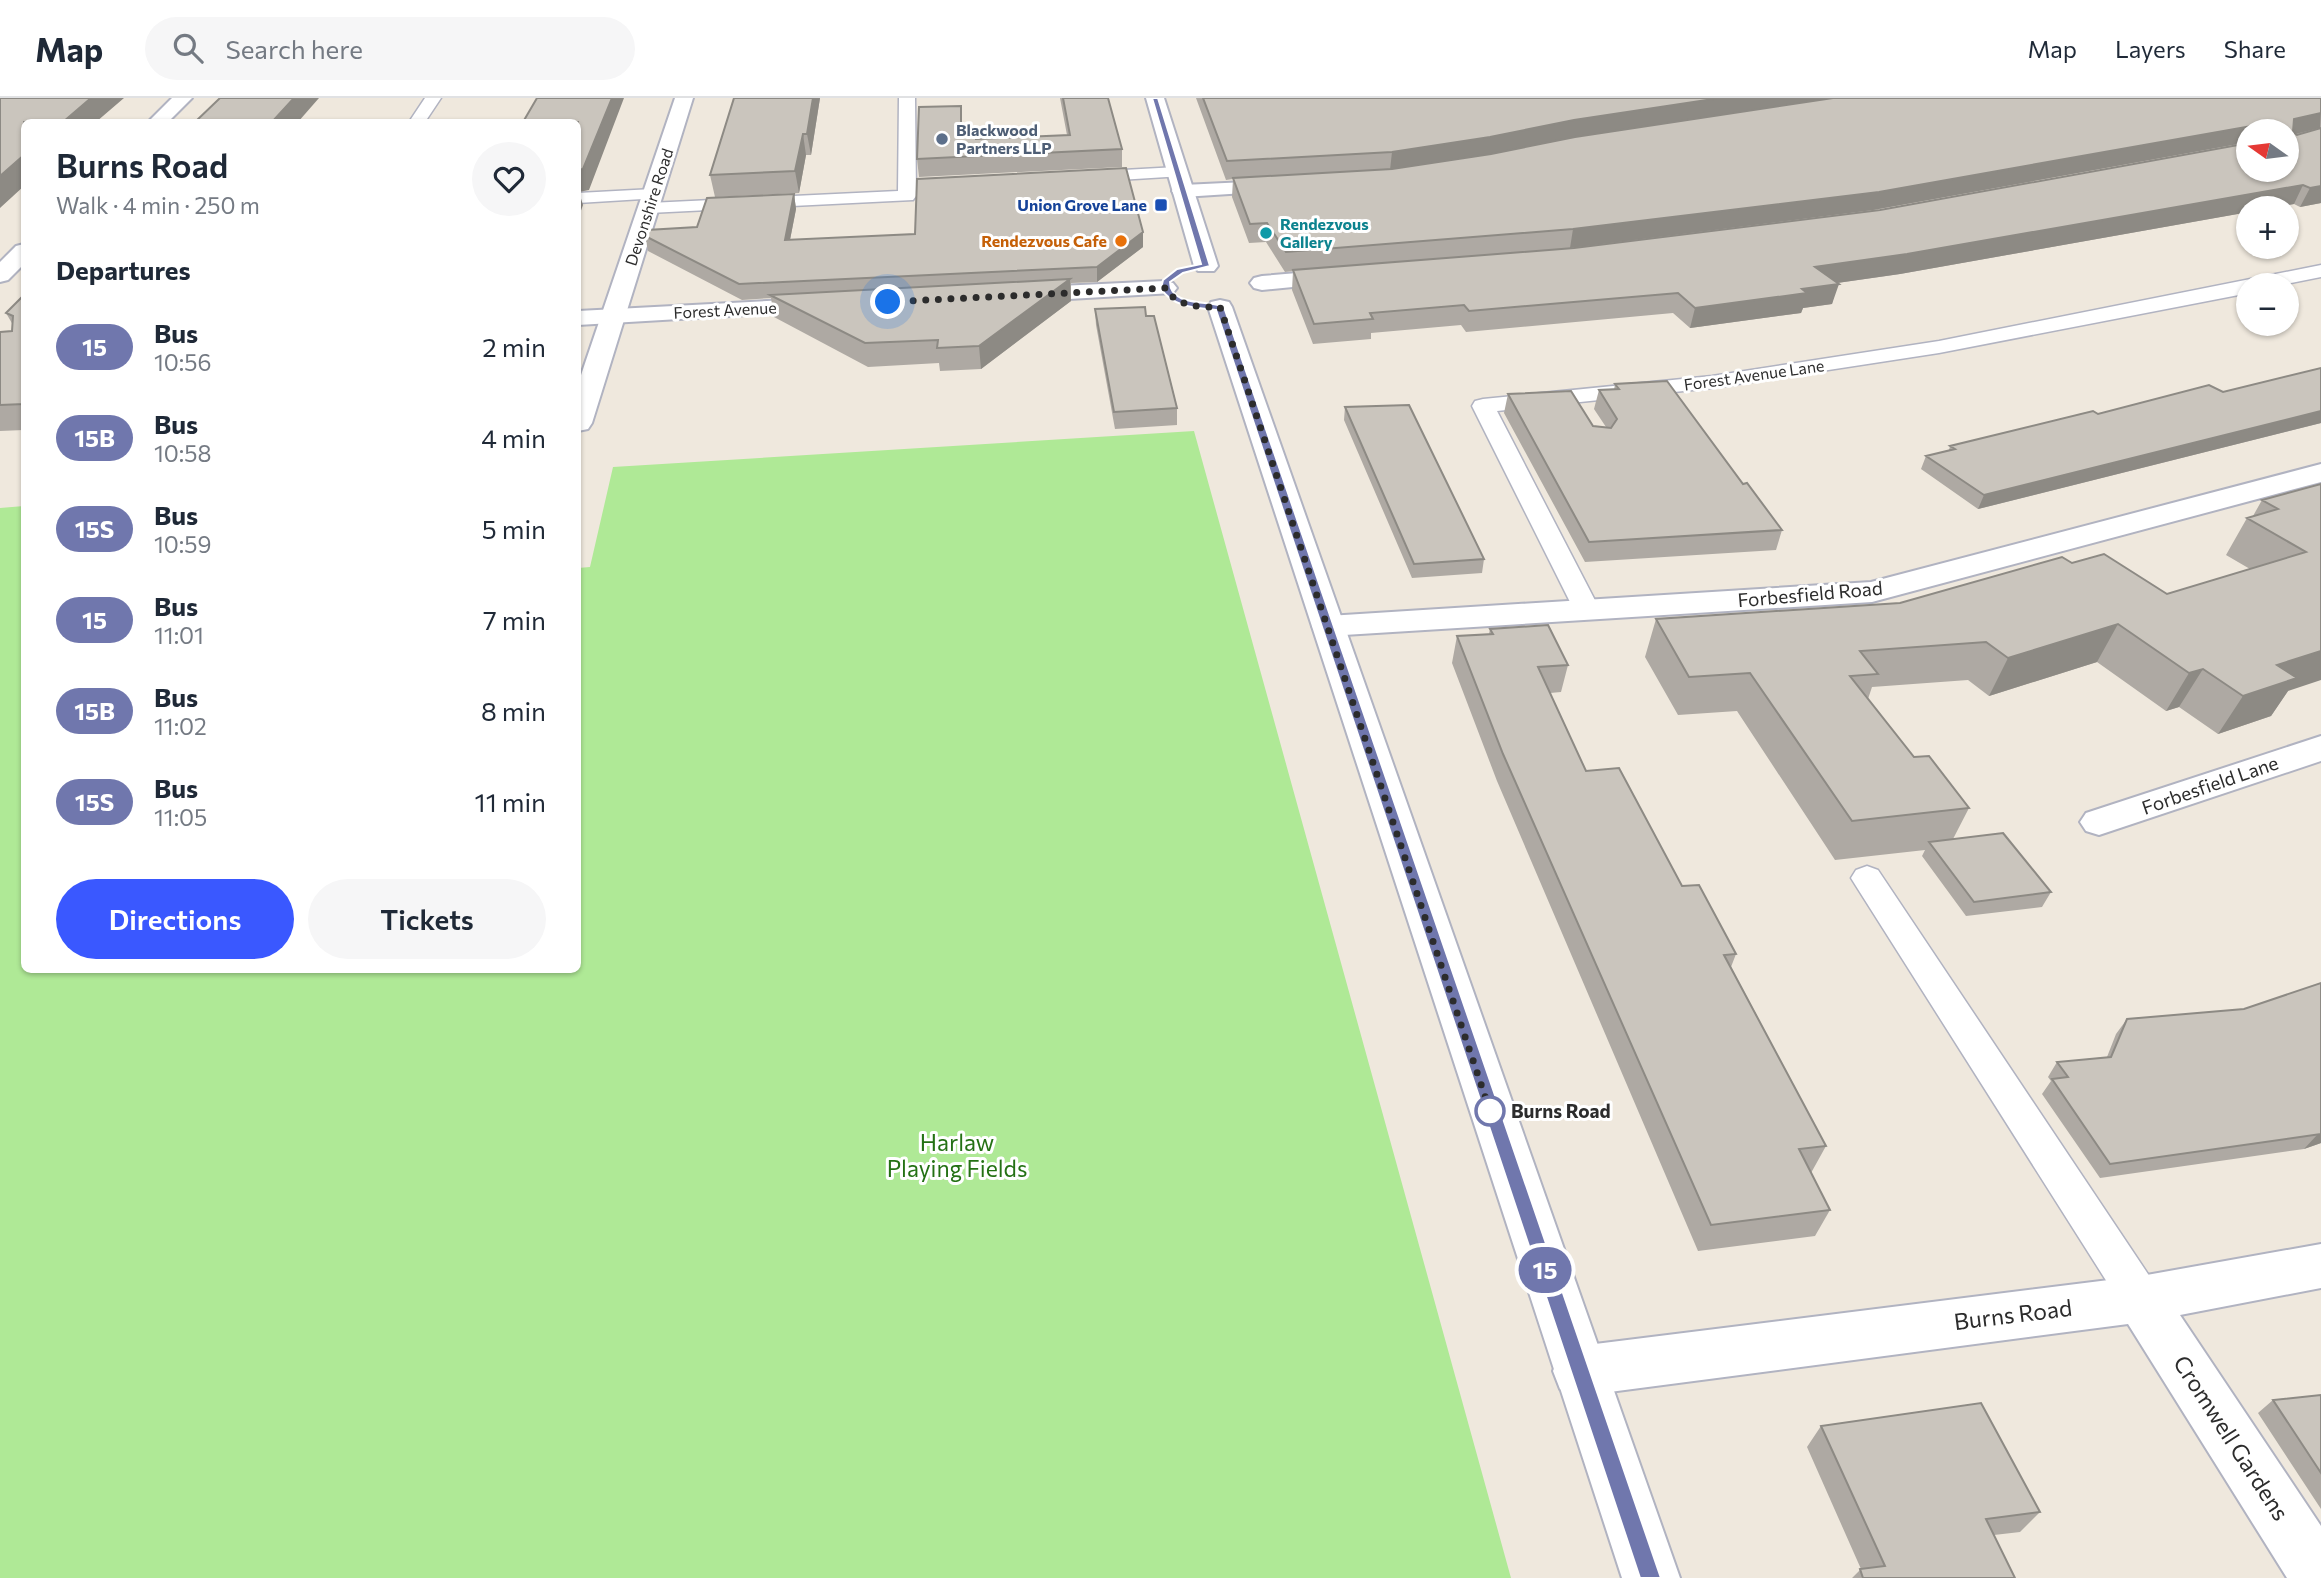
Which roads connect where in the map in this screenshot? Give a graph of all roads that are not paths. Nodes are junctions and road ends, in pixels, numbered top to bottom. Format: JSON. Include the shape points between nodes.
{"nodes":[{"id":1,"x":183,"y":98,"type":"edge"},
{"id":2,"x":433,"y":98,"type":"edge"},
{"id":3,"x":684,"y":98,"type":"edge"},
{"id":4,"x":907,"y":98,"type":"edge"},
{"id":5,"x":1155,"y":98,"type":"edge"},
{"id":6,"x":160,"y":119,"type":"edge"},
{"id":7,"x":419,"y":119,"type":"edge"},
{"id":8,"x":1069,"y":178,"type":"edge"},
{"id":9,"x":1180,"y":181,"type":"junction"},
{"id":10,"x":1311,"y":184,"type":"edge"},
{"id":11,"x":581,"y":198,"type":"edge"},
{"id":12,"x":651,"y":201,"type":"junction"},
{"id":13,"x":21,"y":254,"type":"edge"},
{"id":14,"x":2321,"y":271,"type":"edge"},
{"id":15,"x":1236,"y":272,"type":"junction"},
{"id":16,"x":1370,"y":274,"type":"edge"},
{"id":17,"x":0,"y":275,"type":"edge"},
{"id":18,"x":2299,"y":276,"type":"edge"},
{"id":19,"x":2236,"y":290,"type":"edge"},
{"id":20,"x":997,"y":296,"type":"edge"},
{"id":21,"x":1190,"y":300,"type":"junction"},
{"id":22,"x":847,"y":304,"type":"edge"},
{"id":23,"x":614,"y":316,"type":"junction"},
{"id":24,"x":581,"y":318,"type":"edge"},
{"id":25,"x":1573,"y":396,"type":"junction"},
{"id":26,"x":581,"y":415,"type":"edge"},
{"id":27,"x":1586,"y":418,"type":"edge"},
{"id":28,"x":2321,"y":473,"type":"edge"},
{"id":29,"x":1587,"y":610,"type":"junction"},
{"id":30,"x":1328,"y":626,"type":"junction"},
{"id":31,"x":2321,"y":747,"type":"edge"},
{"id":32,"x":2099,"y":822,"type":"dead end"},
{"id":33,"x":1867,"y":878,"type":"dead end"},
{"id":34,"x":2321,"y":1266,"type":"edge"},
{"id":35,"x":2141,"y":1299,"type":"junction"},
{"id":36,"x":1579,"y":1371,"type":"junction"},
{"id":37,"x":1651,"y":1578,"type":"edge"},
{"id":38,"x":2321,"y":1578,"type":"edge"}],
"edges":[{"from":1,"to":6,"type":"street"},
{"from":2,"to":7,"type":"lane"},
{"from":3,"to":12,"type":"street","name":"Devonshire Road"},
{"from":4,"to":12,"type":"lane","via":[[912,189]]},
{"from":5,"to":9,"type":"street"},
{"from":8,"to":9,"type":"lane"},
{"from":9,"to":10,"type":"street"},
{"from":9,"to":15,"type":"street"},
{"from":11,"to":12,"type":"lane"},
{"from":12,"to":23,"type":"street","name":"Devonshire Road"},
{"from":13,"to":17,"type":"street"},
{"from":14,"to":18,"type":"lane"},
{"from":15,"to":16,"type":"street"},
{"from":15,"to":21,"type":"street","via":[[1180,271],[1166,281]]},
{"from":15,"to":21,"type":"street","via":[[1263,289],[1249,302]]},
{"from":19,"to":25,"type":"lane","name":"Forest Avenue Lane","via":[[1939,347],[1712,382]]},
{"from":20,"to":21,"type":"street"},
{"from":21,"to":30,"type":"street"},
{"from":22,"to":23,"type":"street","name":"Forest Avenue"},
{"from":23,"to":24,"type":"street","name":"Forest Avenue"},
{"from":23,"to":26,"type":"street","name":"Devonshire Road"},
{"from":25,"to":27,"type":"lane"},
{"from":25,"to":29,"type":"lane","name":"Forest Avenue Lane","via":[[1483,406]]},
{"from":28,"to":29,"type":"street","name":"Forbesfield Road","via":[[1872,592]]},
{"from":29,"to":30,"type":"street","name":"Forbesfield Road"},
{"from":30,"to":36,"type":"street"},
{"from":31,"to":32,"type":"street","name":"Forbesfield Lane"},
{"from":33,"to":35,"type":"lane"},
{"from":34,"to":35,"type":"street","name":"Burns Road"},
{"from":35,"to":36,"type":"street","name":"Burns Road"},
{"from":35,"to":38,"type":"street","name":"Cromwell Gardens"},
{"from":36,"to":37,"type":"street"}]}
